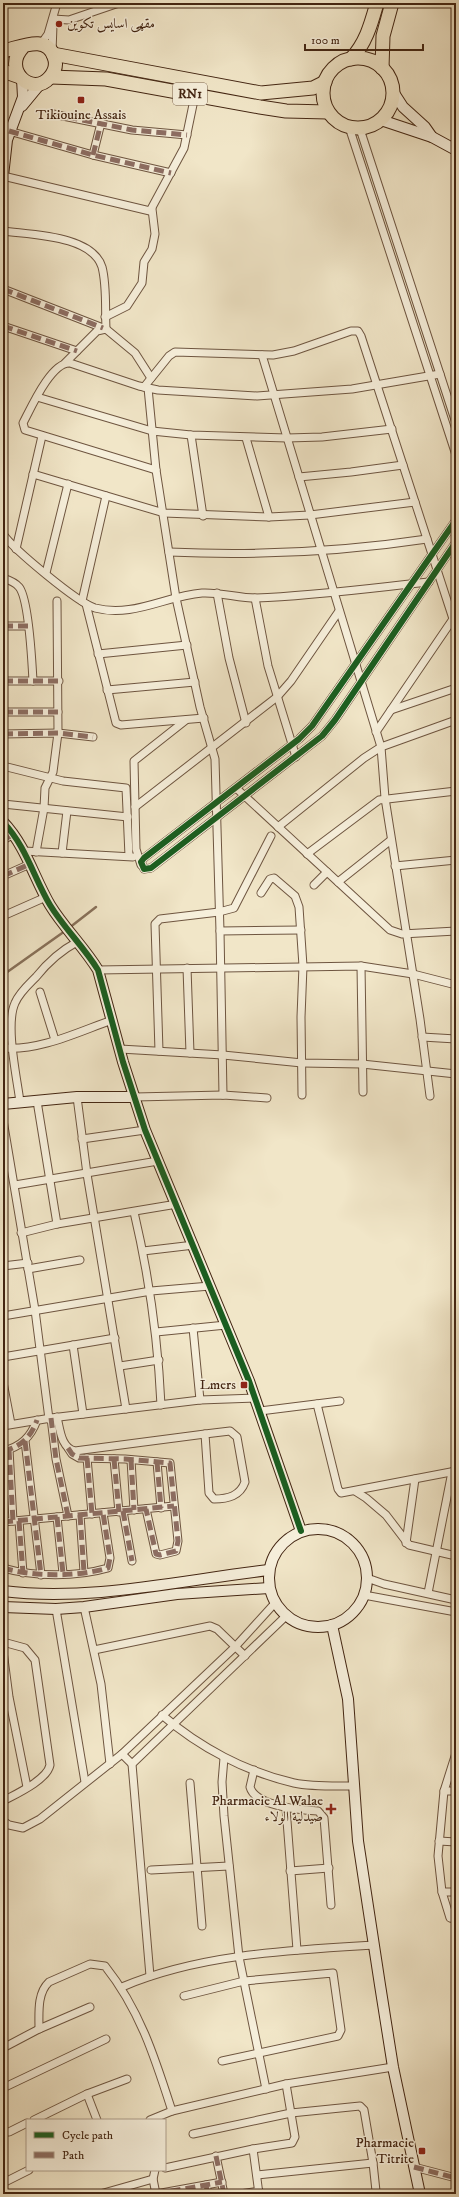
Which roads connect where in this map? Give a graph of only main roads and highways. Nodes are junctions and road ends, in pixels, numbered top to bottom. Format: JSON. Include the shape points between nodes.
{"nodes":[{"id":1,"x":377,"y":3,"type":"edge"},
{"id":2,"x":392,"y":3,"type":"edge"},
{"id":3,"x":23,"y":47,"type":"junction"},
{"id":4,"x":3,"y":51,"type":"edge"},
{"id":5,"x":53,"y":53,"type":"junction"},
{"id":6,"x":351,"y":59,"type":"junction"},
{"id":7,"x":382,"y":68,"type":"junction"},
{"id":8,"x":3,"y":71,"type":"edge"},
{"id":9,"x":21,"y":78,"type":"junction"},
{"id":10,"x":46,"y":80,"type":"junction"},
{"id":11,"x":325,"y":82,"type":"junction"},
{"id":12,"x":328,"y":112,"type":"junction"}],
"edges":[{"from":1,"to":6,"type":"highway","via":[[371,27],[363,44]]},
{"from":2,"to":7,"type":"highway","via":[[383,36]]},
{"from":3,"to":4,"type":"highway"},
{"from":3,"to":5,"type":"highway","number":"RN1","via":[[33,43],[41,44]]},
{"from":3,"to":9,"type":"highway","via":[[15,65]]},
{"from":5,"to":10,"type":"highway","via":[[55,70]]},
{"from":5,"to":11,"type":"highway","number":"RN1","via":[[261,92],[313,88]]},
{"from":6,"to":7,"type":"highway","via":[[367,60]]},
{"from":6,"to":11,"type":"highway","via":[[340,64]]},
{"from":7,"to":12,"type":"highway","via":[[392,90],[390,106],[381,120],[370,126],[355,128],[336,121]]},
{"from":8,"to":9,"type":"highway","number":"RN1"},
{"from":9,"to":10,"type":"highway","number":"RN1","via":[[31,84]]},
{"from":10,"to":12,"type":"highway","number":"RN1","via":[[106,79],[279,110]]},
{"from":11,"to":12,"type":"highway","via":[[324,102]]}]}
